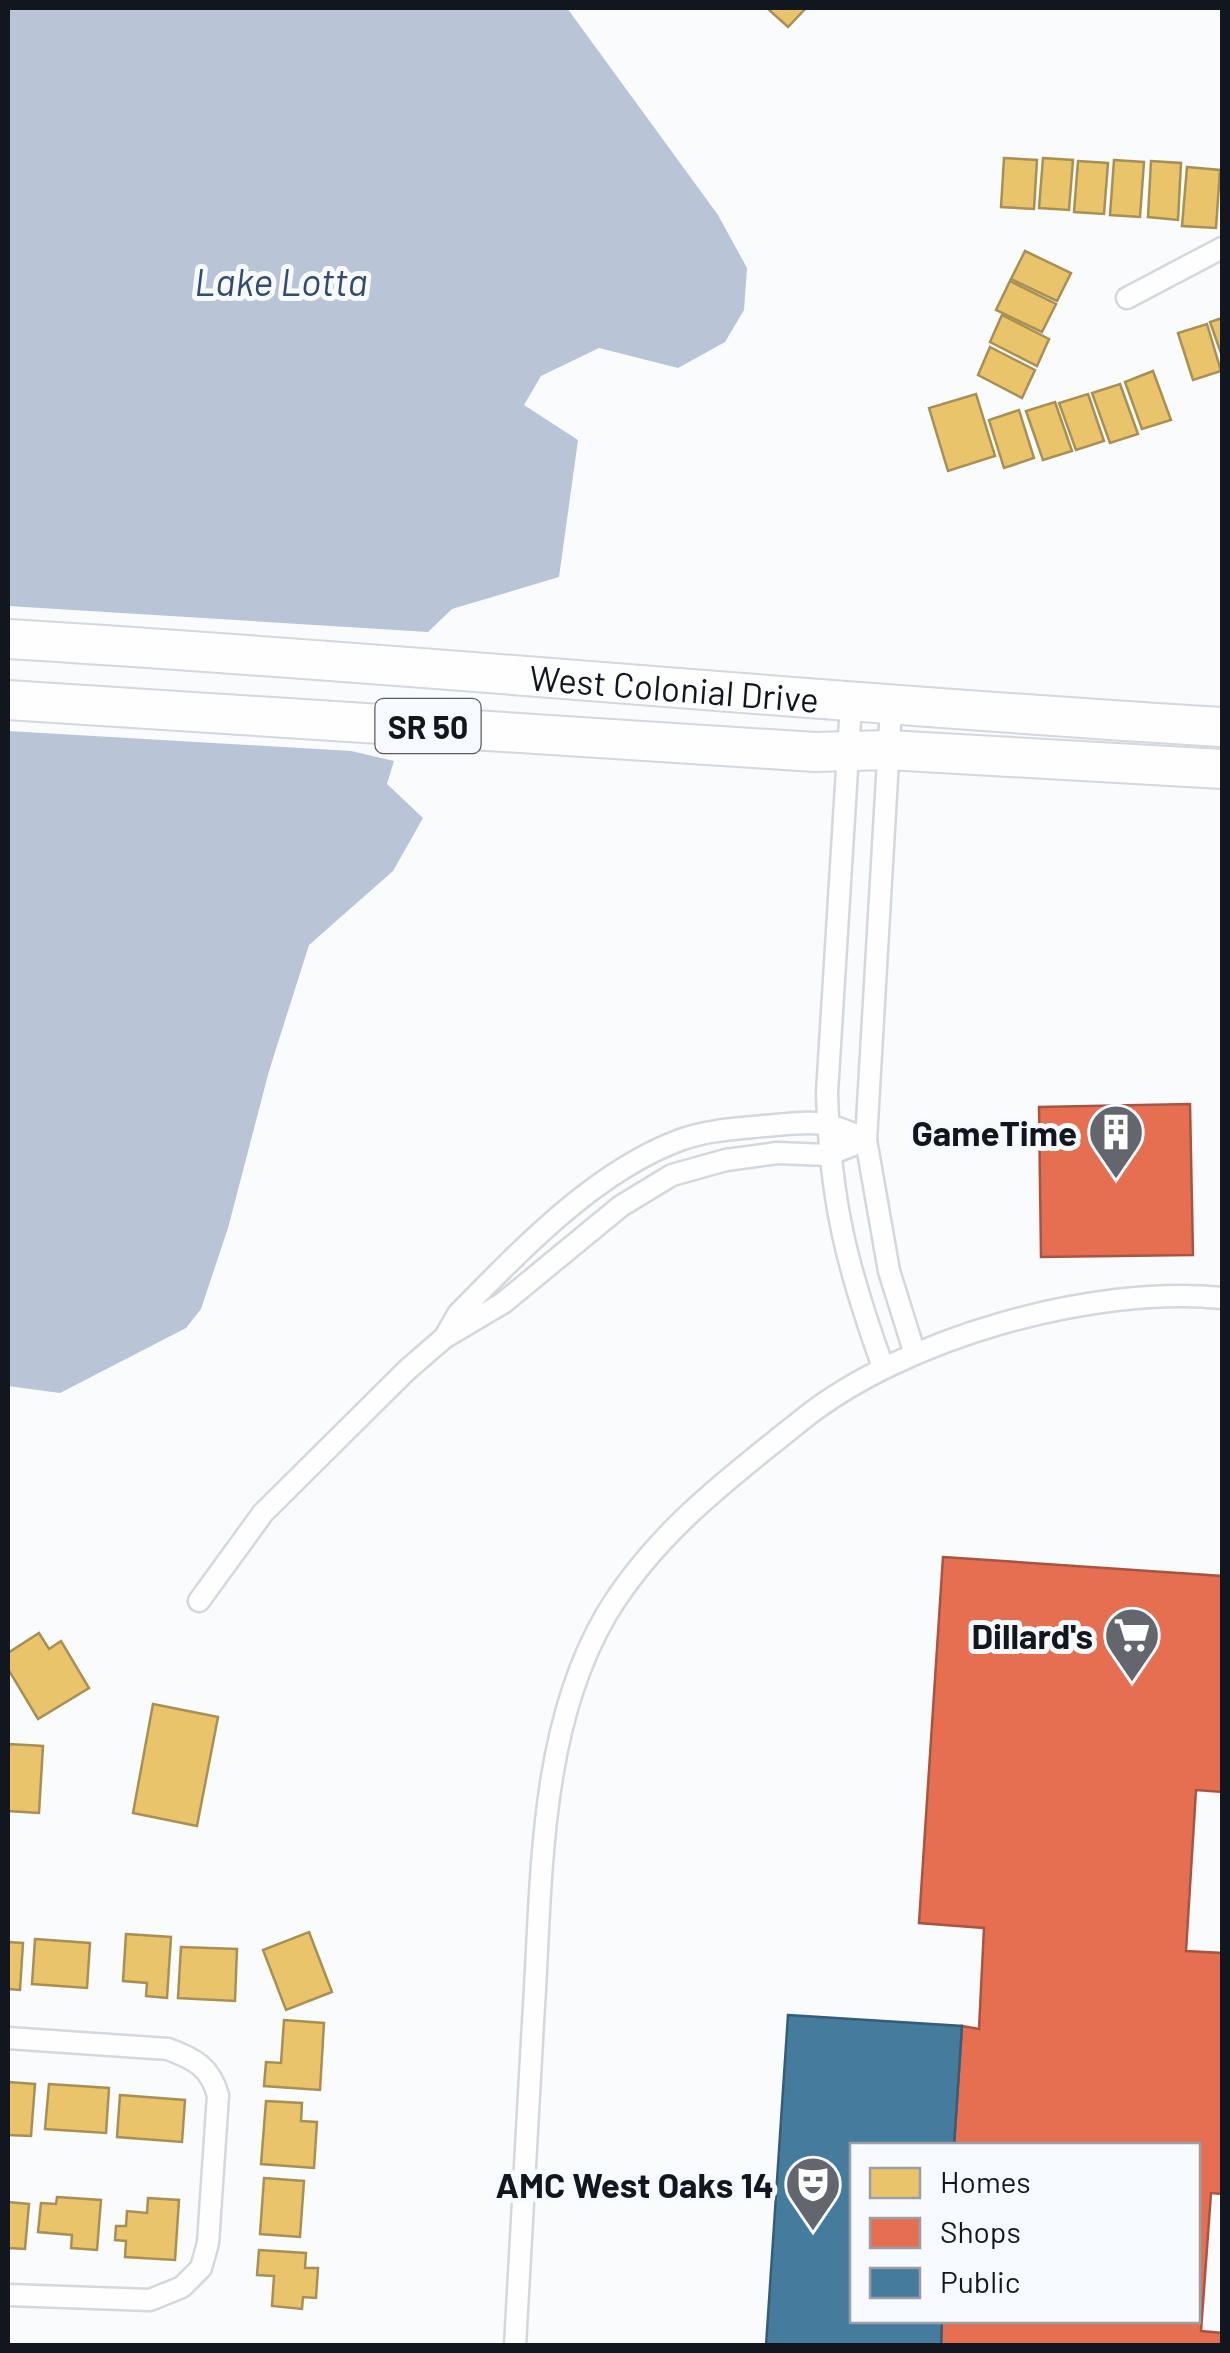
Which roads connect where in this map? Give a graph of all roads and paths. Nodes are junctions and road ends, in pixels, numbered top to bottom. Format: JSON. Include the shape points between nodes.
{"nodes":[{"id":1,"x":1222,"y":248,"type":"edge"},
{"id":2,"x":1127,"y":298,"type":"dead end"},
{"id":3,"x":8,"y":638,"type":"edge"},
{"id":4,"x":8,"y":700,"type":"edge"},
{"id":5,"x":851,"y":704,"type":"junction"},
{"id":6,"x":891,"y":708,"type":"junction"},
{"id":7,"x":1222,"y":728,"type":"edge"},
{"id":8,"x":888,"y":750,"type":"junction"},
{"id":9,"x":848,"y":751,"type":"junction"},
{"id":10,"x":1222,"y":769,"type":"edge"},
{"id":11,"x":828,"y":1121,"type":"junction"},
{"id":12,"x":866,"y":1140,"type":"junction"},
{"id":13,"x":828,"y":1155,"type":"junction"},
{"id":14,"x":1222,"y":1298,"type":"edge"},
{"id":15,"x":444,"y":1338,"type":"junction"},
{"id":16,"x":914,"y":1350,"type":"junction"},
{"id":17,"x":883,"y":1368,"type":"junction"},
{"id":18,"x":199,"y":1601,"type":"dead end"},
{"id":19,"x":8,"y":2038,"type":"edge"},
{"id":20,"x":8,"y":2295,"type":"edge"},
{"id":21,"x":514,"y":2346,"type":"edge"}],
"edges":[{"from":1,"to":2,"type":"street"},
{"from":3,"to":5,"type":"highway","name":"West Colonial Drive","number":"SR 50","via":[[355,660]]},
{"from":4,"to":9,"type":"highway","name":"West Colonial Drive","number":"SR 50"},
{"from":5,"to":6,"type":"highway","name":"West Colonial Drive","number":"SR 50"},
{"from":5,"to":9,"type":"street"},
{"from":6,"to":7,"type":"highway","name":"West Colonial Drive","number":"SR 50"},
{"from":6,"to":8,"type":"street"},
{"from":8,"to":9,"type":"highway","name":"West Colonial Drive","number":"SR 50"},
{"from":8,"to":10,"type":"highway","name":"West Colonial Drive","number":"SR 50"},
{"from":8,"to":12,"type":"street"},
{"from":9,"to":11,"type":"street"},
{"from":11,"to":12,"type":"street"},
{"from":11,"to":13,"type":"street"},
{"from":11,"to":15,"type":"street","via":[[725,1130],[681,1140],[635,1163],[581,1200],[494,1277]]},
{"from":12,"to":13,"type":"street"},
{"from":12,"to":16,"type":"street","via":[[889,1271]]},
{"from":13,"to":15,"type":"street","via":[[777,1153],[672,1175],[621,1206],[503,1304]]},
{"from":13,"to":17,"type":"street","via":[[849,1273]]},
{"from":14,"to":16,"type":"street","via":[[1182,1294],[1054,1311]]},
{"from":15,"to":18,"type":"street","via":[[263,1513]]},
{"from":16,"to":17,"type":"street"},
{"from":17,"to":21,"type":"street","via":[[835,1394],[660,1538],[605,1617],[570,1696],[541,1883]]},
{"from":19,"to":20,"type":"street","via":[[168,2049],[212,2075],[218,2095],[208,2244],[201,2268],[182,2287],[150,2300]]}]}
